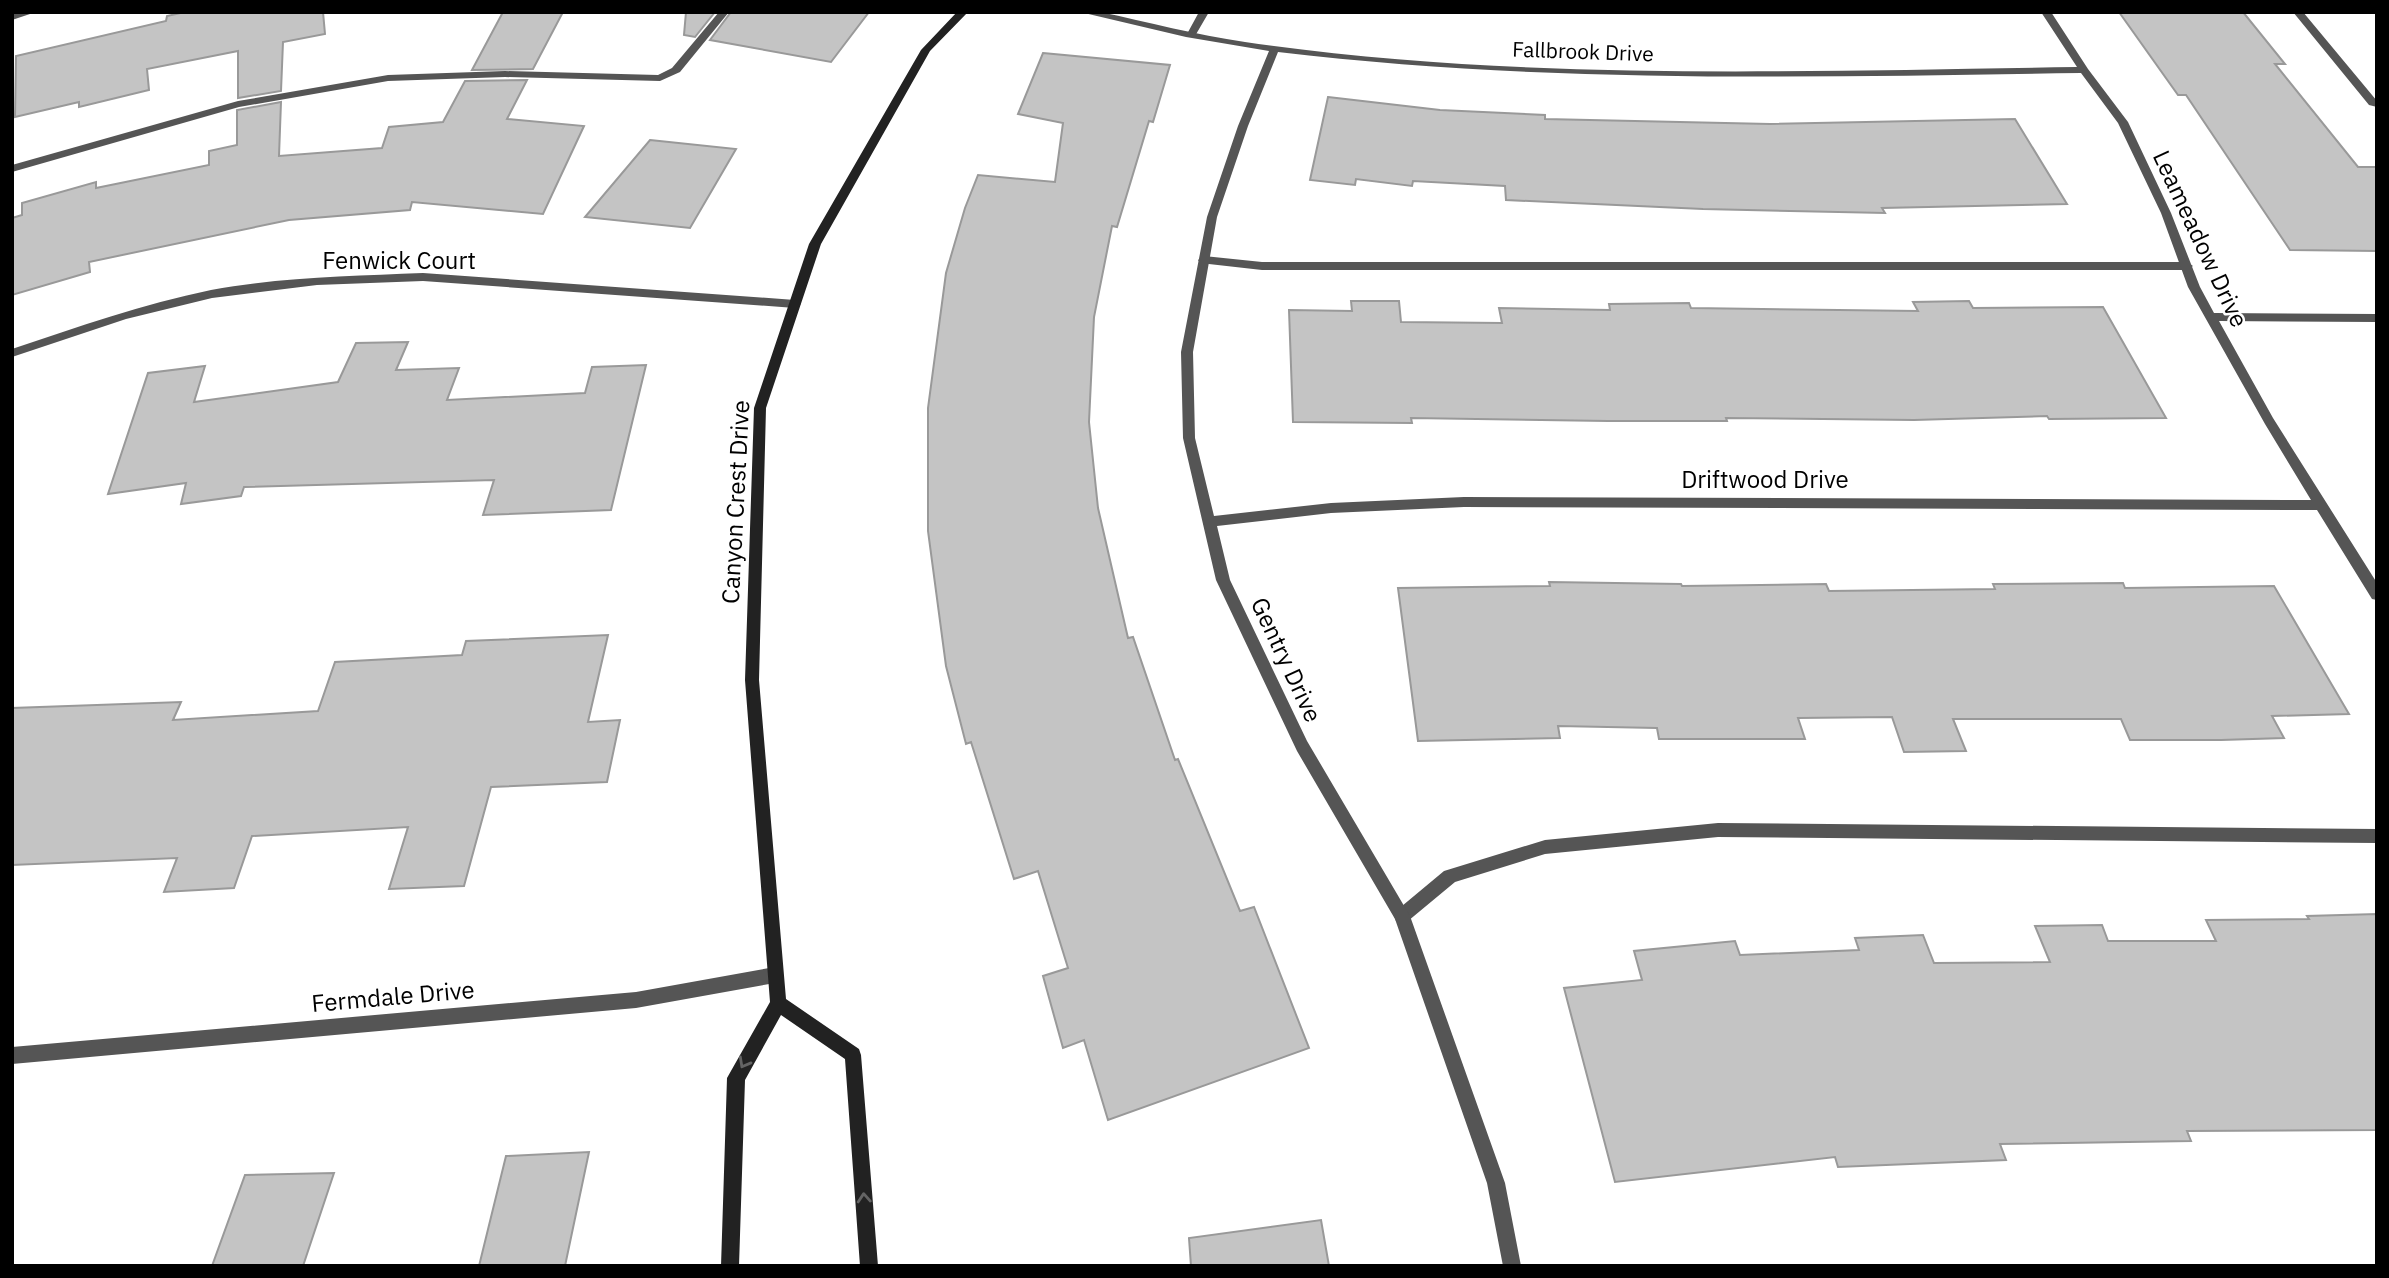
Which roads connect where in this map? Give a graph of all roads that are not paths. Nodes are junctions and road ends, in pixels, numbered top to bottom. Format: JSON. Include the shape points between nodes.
{"nodes":[{"id":1,"x":31,"y":12,"type":"edge"},
{"id":2,"x":724,"y":12,"type":"edge"},
{"id":3,"x":963,"y":12,"type":"edge"},
{"id":4,"x":1086,"y":12,"type":"edge"},
{"id":5,"x":1204,"y":12,"type":"edge"},
{"id":6,"x":2046,"y":12,"type":"edge"},
{"id":7,"x":2298,"y":12,"type":"edge"},
{"id":8,"x":12,"y":18,"type":"edge"},
{"id":9,"x":1192,"y":34,"type":"junction"},
{"id":10,"x":1275,"y":48,"type":"junction"},
{"id":11,"x":2084,"y":71,"type":"junction"},
{"id":12,"x":2377,"y":104,"type":"edge"},
{"id":13,"x":12,"y":169,"type":"edge"},
{"id":14,"x":1204,"y":260,"type":"junction"},
{"id":15,"x":2186,"y":266,"type":"junction"},
{"id":16,"x":795,"y":304,"type":"junction"},
{"id":17,"x":2210,"y":317,"type":"junction"},
{"id":18,"x":2377,"y":317,"type":"edge"},
{"id":19,"x":12,"y":354,"type":"edge"},
{"id":20,"x":2321,"y":505,"type":"junction"},
{"id":21,"x":1209,"y":522,"type":"junction"},
{"id":22,"x":2371,"y":578,"type":"edge"},
{"id":23,"x":2377,"y":595,"type":"edge"},
{"id":24,"x":2377,"y":836,"type":"edge"},
{"id":25,"x":1402,"y":916,"type":"junction"},
{"id":26,"x":775,"y":975,"type":"junction"},
{"id":27,"x":778,"y":1003,"type":"junction"},
{"id":28,"x":12,"y":1056,"type":"edge"},
{"id":29,"x":730,"y":1266,"type":"edge"},
{"id":30,"x":869,"y":1266,"type":"edge"},
{"id":31,"x":1512,"y":1266,"type":"edge"}],
"edges":[{"from":1,"to":8,"type":"street"},
{"from":2,"to":13,"type":"street","via":[[676,70],[660,78],[505,74],[388,78],[239,104]]},
{"from":3,"to":16,"type":"street","name":"Canyon Crest Drive","via":[[926,50],[815,244]]},
{"from":4,"to":9,"type":"street","name":"Fallbrook Drive"},
{"from":5,"to":9,"type":"street"},
{"from":6,"to":11,"type":"street","name":"Leameadow Drive"},
{"from":7,"to":12,"type":"street"},
{"from":9,"to":10,"type":"street","name":"Fallbrook Drive"},
{"from":10,"to":11,"type":"street","name":"Fallbrook Drive","via":[[1400,62],[1616,74]]},
{"from":10,"to":14,"type":"street","name":"Gentry Drive","via":[[1212,216]]},
{"from":11,"to":15,"type":"street","name":"Leameadow Drive","via":[[2123,122]]},
{"from":14,"to":15,"type":"street","via":[[1262,266]]},
{"from":14,"to":21,"type":"street","name":"Gentry Drive","via":[[1187,352],[1189,438]]},
{"from":15,"to":17,"type":"street","name":"Leameadow Drive"},
{"from":16,"to":19,"type":"street","name":"Fenwick Court","via":[[423,276],[317,281],[199,297],[124,316]]},
{"from":16,"to":26,"type":"street","name":"Canyon Crest Drive","via":[[760,408],[752,680]]},
{"from":17,"to":18,"type":"street"},
{"from":17,"to":20,"type":"street","name":"Leameadow Drive"},
{"from":20,"to":21,"type":"street","name":"Driftwood Drive","via":[[1464,502],[1331,508]]},
{"from":20,"to":22,"type":"street","name":"Leameadow Drive"},
{"from":21,"to":25,"type":"street","name":"Gentry Drive","via":[[1223,580],[1302,746]]},
{"from":22,"to":23,"type":"street","name":"Leameadow Drive"},
{"from":24,"to":25,"type":"street","via":[[1718,830],[1545,847],[1450,876]]},
{"from":25,"to":31,"type":"street","name":"Gentry Drive","via":[[1496,1183]]},
{"from":26,"to":27,"type":"street","name":"Canyon Crest Drive"},
{"from":26,"to":28,"type":"street","name":"Fermdale Drive","via":[[636,1000]]},
{"from":27,"to":29,"type":"street","one_way":true,"via":[[736,1077]]},
{"from":30,"to":27,"type":"street","one_way":true,"via":[[853,1055]]}]}
